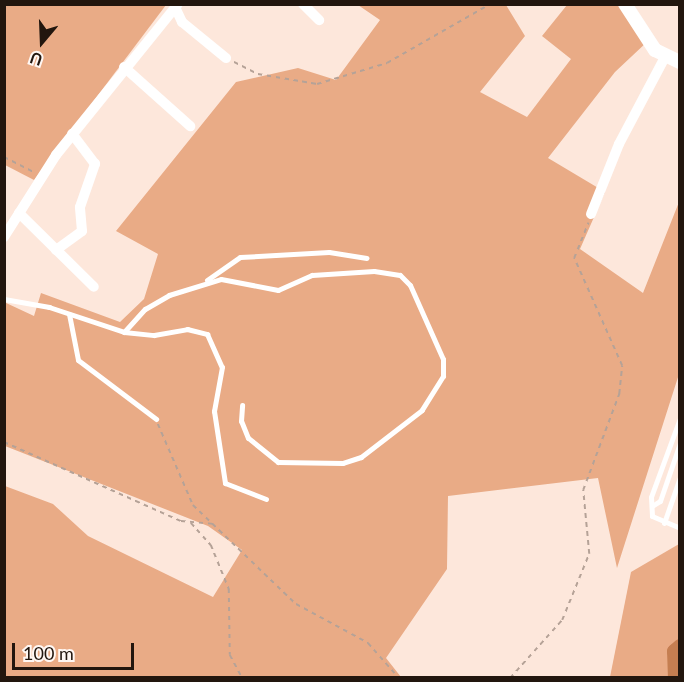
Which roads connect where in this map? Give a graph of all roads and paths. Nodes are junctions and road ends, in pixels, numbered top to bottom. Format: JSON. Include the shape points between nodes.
{"nodes":[{"id":1,"x":303,"y":4,"type":"edge"},
{"id":2,"x":489,"y":4,"type":"edge"},
{"id":3,"x":625,"y":4,"type":"edge"},
{"id":4,"x":177,"y":6,"type":"edge"},
{"id":5,"x":319,"y":20,"type":"dead end"},
{"id":6,"x":665,"y":57,"type":"junction"},
{"id":7,"x":226,"y":58,"type":"joint"},
{"id":8,"x":680,"y":62,"type":"edge"},
{"id":9,"x":124,"y":67,"type":"junction"},
{"id":10,"x":190,"y":126,"type":"dead end"},
{"id":11,"x":72,"y":134,"type":"junction"},
{"id":12,"x":4,"y":157,"type":"edge"},
{"id":13,"x":42,"y":176,"type":"junction"},
{"id":14,"x":19,"y":213,"type":"junction"},
{"id":15,"x":591,"y":214,"type":"joint"},
{"id":16,"x":4,"y":237,"type":"edge"},
{"id":17,"x":56,"y":250,"type":"junction"},
{"id":18,"x":367,"y":258,"type":"dead end"},
{"id":19,"x":206,"y":282,"type":"junction"},
{"id":20,"x":94,"y":287,"type":"dead end"},
{"id":21,"x":4,"y":299,"type":"edge"},
{"id":22,"x":69,"y":314,"type":"junction"},
{"id":23,"x":124,"y":332,"type":"junction"},
{"id":24,"x":242,"y":405,"type":"dead end"},
{"id":25,"x":680,"y":418,"type":"edge"},
{"id":26,"x":156,"y":419,"type":"joint"},
{"id":27,"x":4,"y":442,"type":"edge"},
{"id":28,"x":680,"y":443,"type":"edge"},
{"id":29,"x":680,"y":477,"type":"edge"},
{"id":30,"x":266,"y":499,"type":"dead end"},
{"id":31,"x":652,"y":506,"type":"junction"},
{"id":32,"x":190,"y":522,"type":"junction"},
{"id":33,"x":664,"y":522,"type":"junction"},
{"id":34,"x":214,"y":524,"type":"junction"},
{"id":35,"x":680,"y":528,"type":"edge"},
{"id":36,"x":242,"y":678,"type":"edge"},
{"id":37,"x":399,"y":678,"type":"edge"},
{"id":38,"x":510,"y":678,"type":"edge"}],
"edges":[{"from":1,"to":5,"type":"street"},
{"from":2,"to":7,"type":"path","via":[[387,63],[317,84],[258,74]]},
{"from":3,"to":6,"type":"main road","via":[[646,40]]},
{"from":4,"to":7,"type":"street","via":[[182,22]]},
{"from":4,"to":9,"type":"street"},
{"from":6,"to":8,"type":"main road"},
{"from":6,"to":15,"type":"street","via":[[619,144]]},
{"from":9,"to":10,"type":"street"},
{"from":9,"to":11,"type":"street"},
{"from":11,"to":13,"type":"street"},
{"from":11,"to":17,"type":"street","via":[[95,164],[80,207],[82,231]]},
{"from":12,"to":13,"type":"path"},
{"from":13,"to":14,"type":"street"},
{"from":14,"to":16,"type":"street"},
{"from":14,"to":17,"type":"street"},
{"from":15,"to":38,"type":"path","via":[[574,258],[622,366],[619,394],[583,490],[589,554],[562,620]]},
{"from":17,"to":20,"type":"street"},
{"from":18,"to":19,"type":"lane","via":[[329,252],[240,256]]},
{"from":19,"to":23,"type":"lane","via":[[145,309]]},
{"from":19,"to":24,"type":"lane","via":[[238,279],[278,290],[334,271],[400,275],[410,285],[442,359],[443,376],[422,410],[361,457],[343,463],[278,462],[265,456],[241,421]]},
{"from":21,"to":22,"type":"lane"},
{"from":22,"to":23,"type":"lane"},
{"from":22,"to":26,"type":"lane","via":[[78,360]]},
{"from":23,"to":30,"type":"lane","via":[[195,329],[213,340],[222,367],[214,411],[225,483]]},
{"from":25,"to":31,"type":"lane"},
{"from":26,"to":34,"type":"path","via":[[193,505]]},
{"from":27,"to":32,"type":"path"},
{"from":28,"to":31,"type":"lane","via":[[660,501]]},
{"from":29,"to":33,"type":"lane"},
{"from":31,"to":33,"type":"lane","via":[[652,516]]},
{"from":32,"to":34,"type":"path"},
{"from":32,"to":36,"type":"path","via":[[211,545],[229,589],[231,655]]},
{"from":33,"to":35,"type":"lane"},
{"from":34,"to":37,"type":"path","via":[[296,604],[368,643]]}]}
